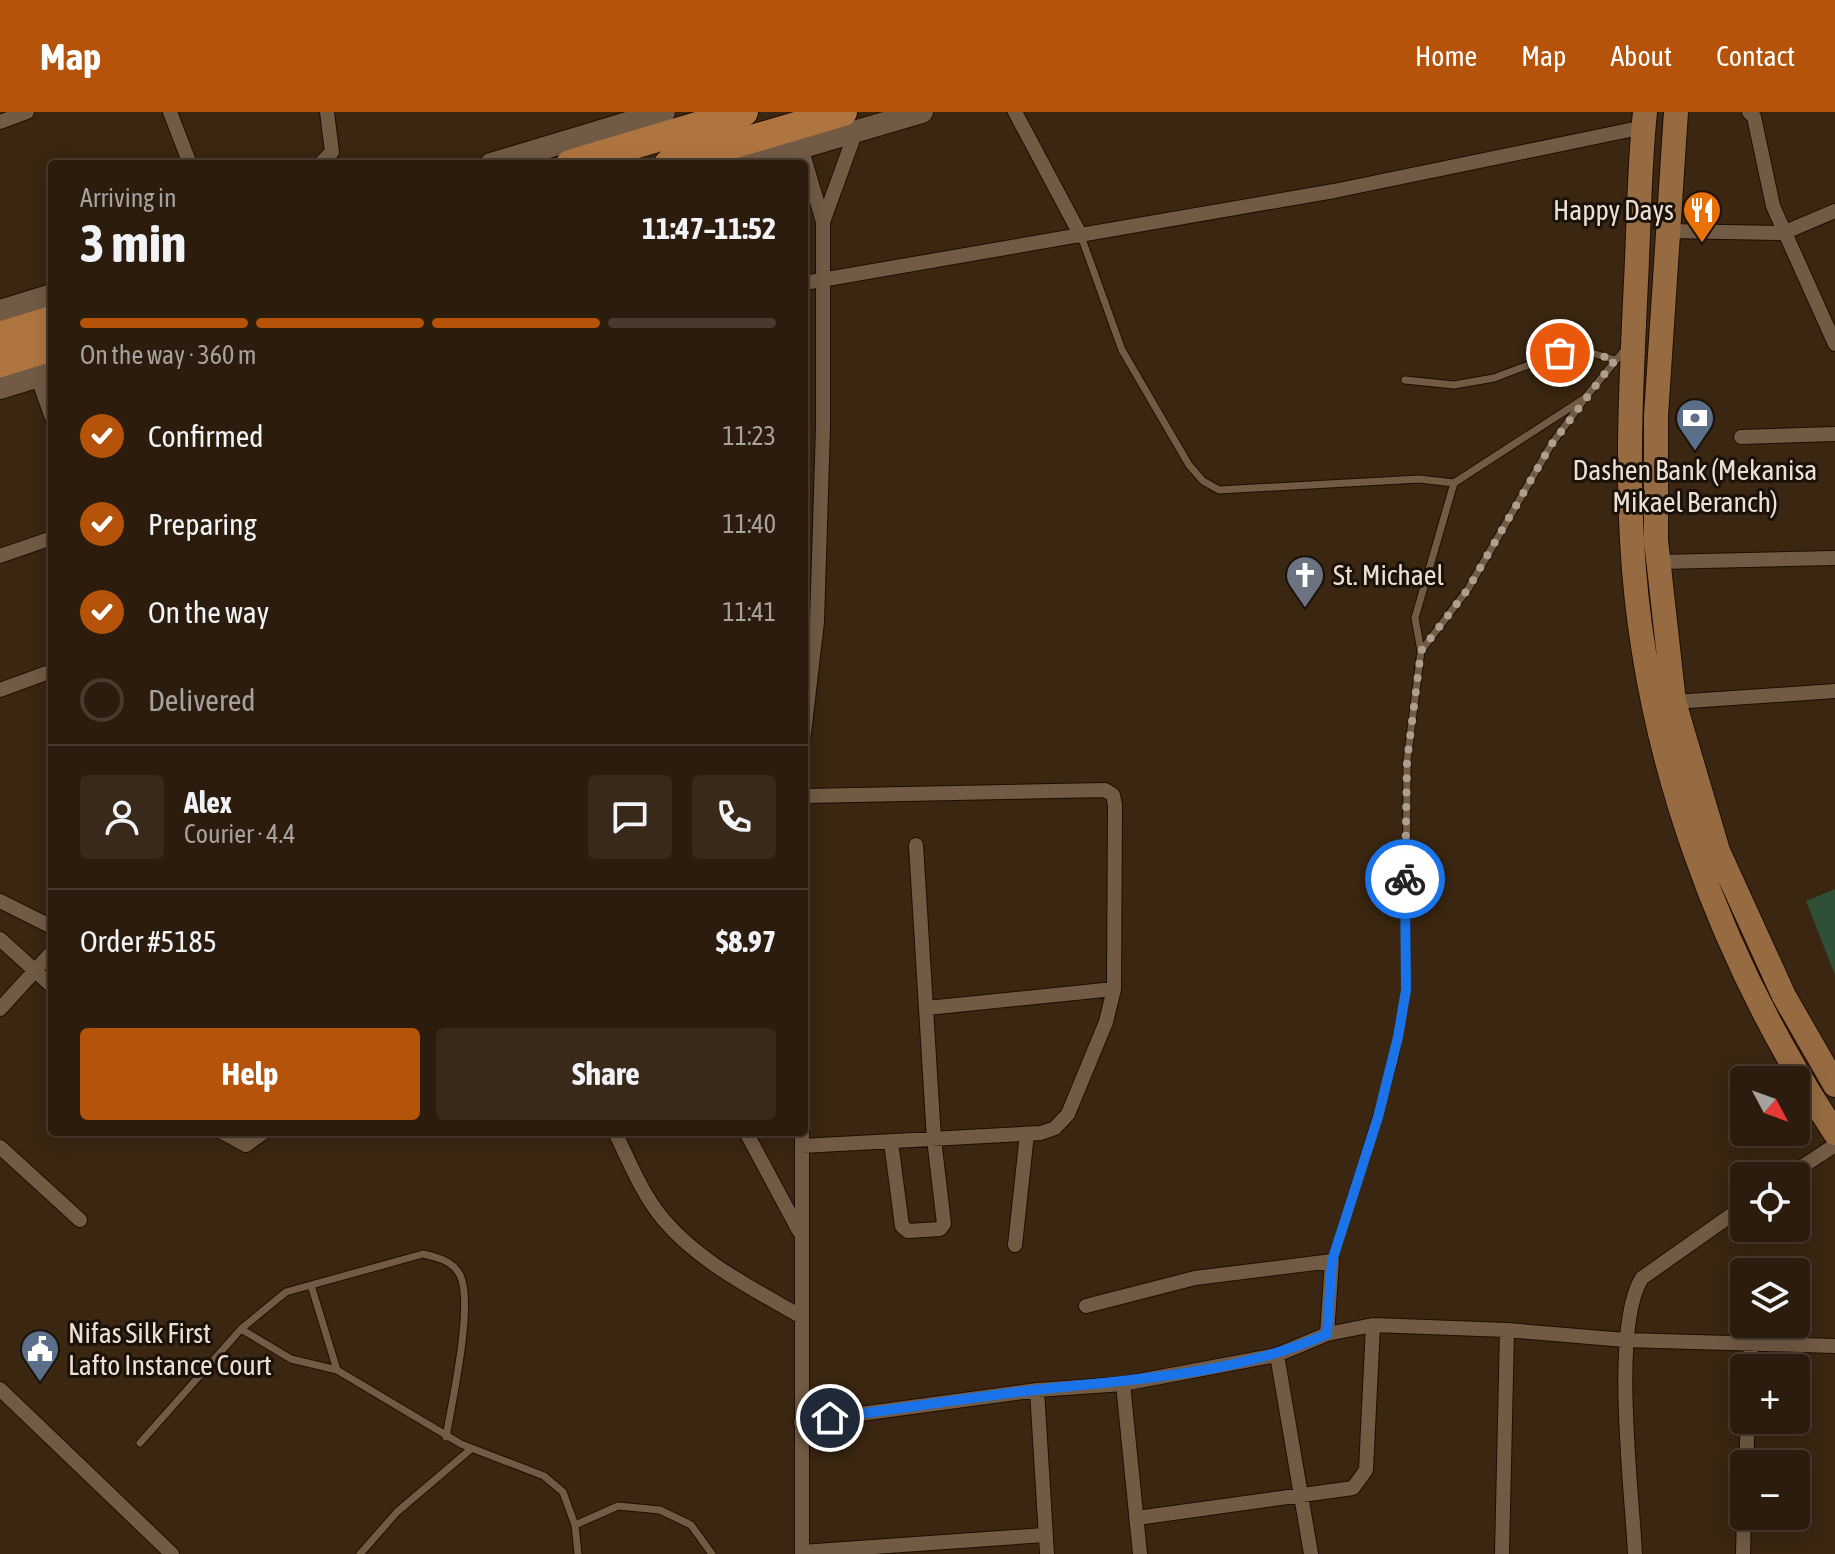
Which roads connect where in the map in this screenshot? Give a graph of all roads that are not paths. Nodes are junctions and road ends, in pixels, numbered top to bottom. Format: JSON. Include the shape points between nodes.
{"nodes":[{"id":1,"x":27,"y":112,"type":"edge"},
{"id":2,"x":170,"y":112,"type":"edge"},
{"id":3,"x":327,"y":112,"type":"edge"},
{"id":4,"x":664,"y":112,"type":"edge"},
{"id":5,"x":744,"y":112,"type":"edge"},
{"id":6,"x":922,"y":112,"type":"edge"},
{"id":7,"x":1015,"y":112,"type":"edge"},
{"id":8,"x":1676,"y":112,"type":"edge"},
{"id":9,"x":1769,"y":112,"type":"edge"},
{"id":10,"x":1752,"y":114,"type":"edge"},
{"id":11,"x":1644,"y":120,"type":"edge"},
{"id":12,"x":0,"y":122,"type":"edge"},
{"id":13,"x":849,"y":122,"type":"edge"},
{"id":14,"x":801,"y":147,"type":"junction"},
{"id":15,"x":188,"y":160,"type":"edge"},
{"id":16,"x":324,"y":160,"type":"edge"},
{"id":17,"x":504,"y":160,"type":"edge"},
{"id":18,"x":583,"y":160,"type":"edge"},
{"id":19,"x":685,"y":160,"type":"edge"},
{"id":20,"x":758,"y":160,"type":"edge"},
{"id":21,"x":805,"y":160,"type":"edge"},
{"id":22,"x":808,"y":171,"type":"edge"},
{"id":23,"x":1835,"y":211,"type":"edge"},
{"id":24,"x":823,"y":222,"type":"junction"},
{"id":25,"x":1667,"y":231,"type":"junction"},
{"id":26,"x":1783,"y":233,"type":"junction"},
{"id":27,"x":1081,"y":236,"type":"junction"},
{"id":28,"x":822,"y":277,"type":"junction"},
{"id":29,"x":808,"y":282,"type":"edge"},
{"id":30,"x":48,"y":296,"type":"edge"},
{"id":31,"x":0,"y":311,"type":"edge"},
{"id":32,"x":48,"y":321,"type":"edge"},
{"id":33,"x":0,"y":336,"type":"edge"},
{"id":34,"x":1834,"y":337,"type":"edge"},
{"id":35,"x":1633,"y":340,"type":"junction"},
{"id":36,"x":48,"y":348,"type":"edge"},
{"id":37,"x":1615,"y":360,"type":"junction"},
{"id":38,"x":0,"y":363,"type":"edge"},
{"id":39,"x":44,"y":374,"type":"edge"},
{"id":40,"x":1405,"y":380,"type":"dead end"},
{"id":41,"x":0,"y":388,"type":"edge"},
{"id":42,"x":48,"y":396,"type":"edge"},
{"id":43,"x":1585,"y":398,"type":"junction"},
{"id":44,"x":1835,"y":434,"type":"edge"},
{"id":45,"x":1741,"y":437,"type":"dead end"},
{"id":46,"x":1454,"y":483,"type":"junction"},
{"id":47,"x":48,"y":539,"type":"edge"},
{"id":48,"x":0,"y":556,"type":"edge"},
{"id":49,"x":1835,"y":558,"type":"edge"},
{"id":50,"x":1659,"y":562,"type":"junction"},
{"id":51,"x":1667,"y":635,"type":"junction"},
{"id":52,"x":1642,"y":639,"type":"junction"},
{"id":53,"x":1421,"y":651,"type":"junction"},
{"id":54,"x":48,"y":672,"type":"edge"},
{"id":55,"x":0,"y":690,"type":"edge"},
{"id":56,"x":1835,"y":691,"type":"edge"},
{"id":57,"x":808,"y":699,"type":"edge"},
{"id":58,"x":1674,"y":702,"type":"junction"},
{"id":59,"x":808,"y":796,"type":"edge"},
{"id":60,"x":916,"y":845,"type":"dead end"},
{"id":61,"x":0,"y":901,"type":"edge"},
{"id":62,"x":48,"y":925,"type":"edge"},
{"id":63,"x":0,"y":939,"type":"edge"},
{"id":64,"x":48,"y":957,"type":"edge"},
{"id":65,"x":36,"y":972,"type":"junction"},
{"id":66,"x":48,"y":982,"type":"edge"},
{"id":67,"x":1114,"y":989,"type":"junction"},
{"id":68,"x":927,"y":1008,"type":"junction"},
{"id":69,"x":0,"y":1009,"type":"edge"},
{"id":70,"x":1835,"y":1085,"type":"edge"},
{"id":71,"x":1835,"y":1133,"type":"edge"},
{"id":72,"x":1027,"y":1134,"type":"junction"},
{"id":73,"x":229,"y":1136,"type":"edge"},
{"id":74,"x":258,"y":1136,"type":"edge"},
{"id":75,"x":617,"y":1136,"type":"edge"},
{"id":76,"x":748,"y":1136,"type":"edge"},
{"id":77,"x":802,"y":1139,"type":"edge"},
{"id":78,"x":934,"y":1139,"type":"junction"},
{"id":79,"x":891,"y":1142,"type":"junction"},
{"id":80,"x":1835,"y":1145,"type":"edge"},
{"id":81,"x":0,"y":1147,"type":"edge"},
{"id":82,"x":1809,"y":1162,"type":"edge"},
{"id":83,"x":1730,"y":1216,"type":"edge"},
{"id":84,"x":80,"y":1220,"type":"dead end"},
{"id":85,"x":799,"y":1231,"type":"junction"},
{"id":86,"x":1015,"y":1245,"type":"dead end"},
{"id":87,"x":1332,"y":1261,"type":"junction"},
{"id":88,"x":311,"y":1285,"type":"junction"},
{"id":89,"x":1086,"y":1306,"type":"dead end"},
{"id":90,"x":800,"y":1316,"type":"junction"},
{"id":91,"x":1373,"y":1325,"type":"junction"},
{"id":92,"x":241,"y":1329,"type":"junction"},
{"id":93,"x":1507,"y":1330,"type":"junction"},
{"id":94,"x":1327,"y":1334,"type":"junction"},
{"id":95,"x":1625,"y":1340,"type":"junction"},
{"id":96,"x":1751,"y":1342,"type":"junction"},
{"id":97,"x":1835,"y":1346,"type":"edge"},
{"id":98,"x":1751,"y":1354,"type":"edge"},
{"id":99,"x":1277,"y":1355,"type":"junction"},
{"id":100,"x":337,"y":1370,"type":"junction"},
{"id":101,"x":1123,"y":1384,"type":"junction"},
{"id":102,"x":0,"y":1389,"type":"edge"},
{"id":103,"x":1037,"y":1390,"type":"junction"},
{"id":104,"x":801,"y":1422,"type":"junction"},
{"id":105,"x":446,"y":1437,"type":"junction"},
{"id":106,"x":140,"y":1443,"type":"dead end"},
{"id":107,"x":471,"y":1449,"type":"junction"},
{"id":108,"x":1299,"y":1496,"type":"junction"},
{"id":109,"x":1137,"y":1518,"type":"junction"},
{"id":110,"x":575,"y":1525,"type":"junction"},
{"id":111,"x":1744,"y":1530,"type":"edge"},
{"id":112,"x":1045,"y":1535,"type":"junction"},
{"id":113,"x":970,"y":1548,"type":"edge"},
{"id":114,"x":802,"y":1553,"type":"edge"},
{"id":115,"x":172,"y":1554,"type":"edge"},
{"id":116,"x":360,"y":1554,"type":"edge"},
{"id":117,"x":578,"y":1554,"type":"edge"},
{"id":118,"x":712,"y":1554,"type":"edge"},
{"id":119,"x":1047,"y":1554,"type":"edge"},
{"id":120,"x":1140,"y":1554,"type":"edge"},
{"id":121,"x":1311,"y":1554,"type":"edge"},
{"id":122,"x":1502,"y":1554,"type":"edge"},
{"id":123,"x":1635,"y":1554,"type":"edge"},
{"id":124,"x":1743,"y":1554,"type":"edge"}],
"edges":[{"from":1,"to":12,"type":"street"},
{"from":2,"to":15,"type":"street"},
{"from":3,"to":16,"type":"street","via":[[332,152]]},
{"from":4,"to":17,"type":"street"},
{"from":5,"to":18,"type":"highway"},
{"from":6,"to":13,"type":"street"},
{"from":7,"to":27,"type":"street"},
{"from":8,"to":25,"type":"main road"},
{"from":9,"to":10,"type":"street"},
{"from":10,"to":26,"type":"street"},
{"from":11,"to":27,"type":"street","via":[[1334,191]]},
{"from":11,"to":35,"type":"main road"},
{"from":13,"to":14,"type":"street"},
{"from":13,"to":19,"type":"highway"},
{"from":13,"to":24,"type":"street"},
{"from":14,"to":20,"type":"street"},
{"from":14,"to":21,"type":"street"},
{"from":22,"to":24,"type":"street"},
{"from":23,"to":26,"type":"street"},
{"from":24,"to":28,"type":"street"},
{"from":25,"to":26,"type":"street"},
{"from":25,"to":50,"type":"main road","via":[[1656,416]]},
{"from":26,"to":34,"type":"street"},
{"from":27,"to":28,"type":"street"},
{"from":27,"to":46,"type":"lane","via":[[1122,350],[1203,481],[1219,490],[1419,479]]},
{"from":28,"to":29,"type":"street"},
{"from":28,"to":57,"type":"street","via":[[817,622]]},
{"from":30,"to":31,"type":"street"},
{"from":32,"to":33,"type":"highway"},
{"from":35,"to":37,"type":"lane"},
{"from":35,"to":52,"type":"main road","via":[[1632,541]]},
{"from":36,"to":38,"type":"highway"},
{"from":37,"to":40,"type":"lane","via":[[1582,350],[1454,385]]},
{"from":37,"to":43,"type":"lane"},
{"from":39,"to":41,"type":"street"},
{"from":39,"to":42,"type":"street"},
{"from":43,"to":46,"type":"lane"},
{"from":43,"to":53,"type":"lane","via":[[1551,445],[1468,589]]},
{"from":44,"to":45,"type":"street"},
{"from":46,"to":53,"type":"lane","via":[[1415,618]]},
{"from":47,"to":48,"type":"street"},
{"from":49,"to":50,"type":"street"},
{"from":50,"to":51,"type":"main road"},
{"from":51,"to":52,"type":"main road"},
{"from":51,"to":58,"type":"main road"},
{"from":52,"to":71,"type":"main road","via":[[1663,743],[1696,860],[1762,1008]]},
{"from":53,"to":87,"type":"lane","via":[[1407,761],[1406,990],[1382,1103]]},
{"from":54,"to":55,"type":"street"},
{"from":56,"to":58,"type":"street"},
{"from":58,"to":70,"type":"main road","via":[[1718,851],[1784,996]]},
{"from":59,"to":67,"type":"street","via":[[1105,790],[1113,795]]},
{"from":60,"to":68,"type":"street"},
{"from":61,"to":62,"type":"street"},
{"from":63,"to":65,"type":"street"},
{"from":64,"to":65,"type":"street"},
{"from":65,"to":66,"type":"street"},
{"from":65,"to":69,"type":"street"},
{"from":67,"to":68,"type":"street"},
{"from":67,"to":72,"type":"street","via":[[1068,1114],[1055,1128]]},
{"from":68,"to":78,"type":"street"},
{"from":72,"to":78,"type":"street"},
{"from":72,"to":86,"type":"street"},
{"from":73,"to":74,"type":"street","via":[[246,1145]]},
{"from":75,"to":90,"type":"street","via":[[664,1220],[716,1267]]},
{"from":76,"to":85,"type":"street"},
{"from":77,"to":79,"type":"street"},
{"from":77,"to":85,"type":"street"},
{"from":78,"to":79,"type":"street"},
{"from":78,"to":79,"type":"street","via":[[944,1224],[940,1229],[908,1231],[902,1226]]},
{"from":80,"to":82,"type":"street"},
{"from":81,"to":84,"type":"street"},
{"from":83,"to":95,"type":"street","via":[[1642,1278],[1628,1309]]},
{"from":85,"to":90,"type":"street"},
{"from":87,"to":89,"type":"street","via":[[1195,1278]]},
{"from":87,"to":94,"type":"street"},
{"from":88,"to":92,"type":"lane","via":[[286,1292]]},
{"from":88,"to":100,"type":"lane"},
{"from":88,"to":105,"type":"lane","via":[[423,1254],[445,1260],[459,1274],[466,1303]]},
{"from":90,"to":104,"type":"street"},
{"from":91,"to":93,"type":"street"},
{"from":91,"to":94,"type":"street"},
{"from":91,"to":108,"type":"street","via":[[1366,1470],[1353,1488]]},
{"from":92,"to":100,"type":"lane","via":[[291,1359]]},
{"from":92,"to":106,"type":"lane"},
{"from":93,"to":95,"type":"street"},
{"from":93,"to":122,"type":"street"},
{"from":94,"to":99,"type":"street"},
{"from":95,"to":96,"type":"street"},
{"from":95,"to":123,"type":"street"},
{"from":96,"to":97,"type":"street"},
{"from":96,"to":98,"type":"street"},
{"from":99,"to":101,"type":"street"},
{"from":99,"to":108,"type":"street"},
{"from":100,"to":105,"type":"lane"},
{"from":101,"to":103,"type":"street"},
{"from":101,"to":109,"type":"street"},
{"from":102,"to":115,"type":"street"},
{"from":103,"to":104,"type":"street"},
{"from":103,"to":112,"type":"street"},
{"from":104,"to":114,"type":"street"},
{"from":105,"to":107,"type":"lane"},
{"from":107,"to":110,"type":"lane","via":[[544,1476],[563,1492]]},
{"from":107,"to":116,"type":"lane","via":[[397,1512]]},
{"from":108,"to":109,"type":"street"},
{"from":108,"to":121,"type":"street"},
{"from":109,"to":120,"type":"street"},
{"from":110,"to":117,"type":"lane"},
{"from":110,"to":118,"type":"lane","via":[[618,1506],[660,1510],[691,1525]]},
{"from":111,"to":124,"type":"street"},
{"from":112,"to":113,"type":"street"},
{"from":112,"to":119,"type":"street"},
{"from":113,"to":114,"type":"street"}]}
